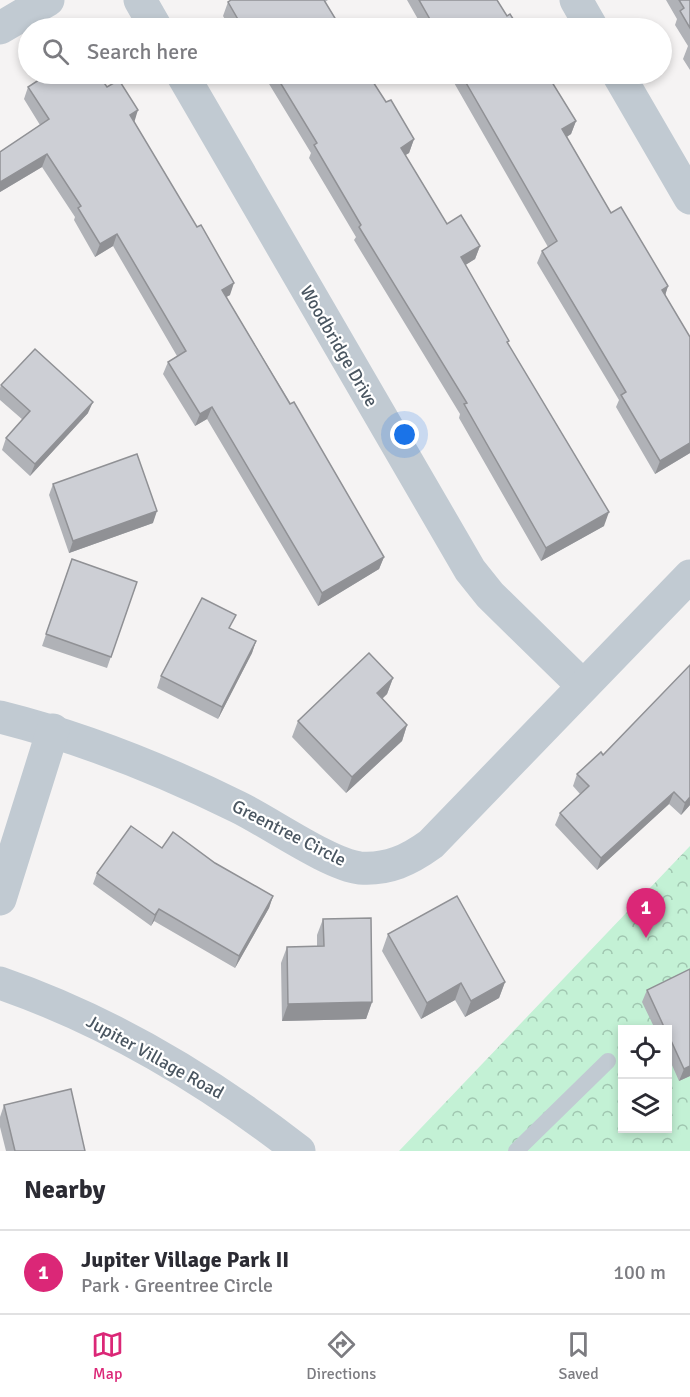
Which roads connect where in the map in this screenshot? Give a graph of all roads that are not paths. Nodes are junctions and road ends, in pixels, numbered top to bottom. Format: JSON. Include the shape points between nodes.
{"nodes":[{"id":1,"x":48,"y":0,"type":"edge"},
{"id":2,"x":140,"y":0,"type":"edge"},
{"id":3,"x":576,"y":0,"type":"edge"},
{"id":4,"x":150,"y":18,"type":"edge"},
{"id":5,"x":586,"y":18,"type":"edge"},
{"id":6,"x":0,"y":28,"type":"edge"},
{"id":7,"x":188,"y":84,"type":"edge"},
{"id":8,"x":624,"y":84,"type":"edge"},
{"id":9,"x":690,"y":198,"type":"edge"},
{"id":10,"x":690,"y":576,"type":"edge"},
{"id":11,"x":583,"y":686,"type":"junction"},
{"id":12,"x":0,"y":717,"type":"edge"},
{"id":13,"x":53,"y":730,"type":"junction"},
{"id":14,"x":0,"y":899,"type":"edge"},
{"id":15,"x":0,"y":983,"type":"edge"},
{"id":16,"x":608,"y":1061,"type":"dead end"},
{"id":17,"x":299,"y":1151,"type":"edge"},
{"id":18,"x":516,"y":1151,"type":"edge"}],
"edges":[{"from":1,"to":6,"type":"street"},
{"from":2,"to":4,"type":"street"},
{"from":3,"to":5,"type":"street"},
{"from":7,"to":11,"type":"street","name":"Woodbridge Drive","via":[[470,570],[490,595]]},
{"from":8,"to":9,"type":"street"},
{"from":10,"to":11,"type":"street","name":"Greentree Circle"},
{"from":11,"to":13,"type":"street","name":"Greentree Circle","via":[[431,844],[410,859],[384,868],[358,868],[333,859],[261,818],[169,774]]},
{"from":12,"to":13,"type":"street","name":"Greentree Circle"},
{"from":13,"to":14,"type":"street"},
{"from":15,"to":17,"type":"street","name":"Jupiter Village Road","via":[[100,1023],[189,1072]]},
{"from":16,"to":18,"type":"lane"}]}
